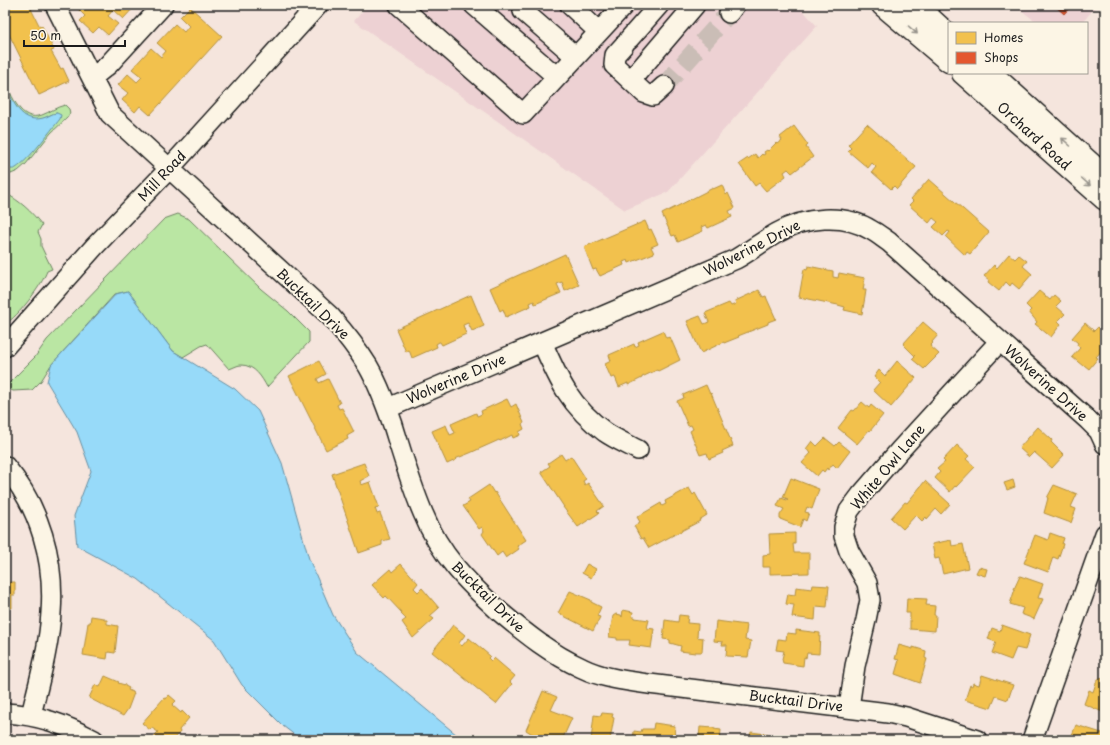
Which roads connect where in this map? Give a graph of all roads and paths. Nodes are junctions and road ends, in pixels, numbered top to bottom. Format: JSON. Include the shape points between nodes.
{"nodes":[{"id":1,"x":55,"y":5,"type":"edge"},
{"id":2,"x":164,"y":5,"type":"edge"},
{"id":3,"x":318,"y":5,"type":"edge"},
{"id":4,"x":474,"y":5,"type":"edge"},
{"id":5,"x":570,"y":5,"type":"edge"},
{"id":6,"x":624,"y":5,"type":"edge"},
{"id":7,"x":659,"y":5,"type":"edge"},
{"id":8,"x":695,"y":5,"type":"edge"},
{"id":9,"x":883,"y":5,"type":"edge"},
{"id":10,"x":915,"y":5,"type":"edge"},
{"id":11,"x":408,"y":8,"type":"edge"},
{"id":12,"x":522,"y":11,"type":"dead end"},
{"id":13,"x":599,"y":32,"type":"junction"},
{"id":14,"x":948,"y":35,"type":"edge"},
{"id":15,"x":576,"y":57,"type":"junction"},
{"id":16,"x":948,"y":60,"type":"edge"},
{"id":17,"x":964,"y":74,"type":"edge"},
{"id":18,"x":991,"y":74,"type":"edge"},
{"id":19,"x":557,"y":77,"type":"junction"},
{"id":20,"x":92,"y":78,"type":"junction"},
{"id":21,"x":631,"y":80,"type":"junction"},
{"id":22,"x":664,"y":86,"type":"tunnel mouth"},
{"id":23,"x":169,"y":169,"type":"junction"},
{"id":24,"x":1105,"y":177,"type":"edge"},
{"id":25,"x":1105,"y":199,"type":"edge"},
{"id":26,"x":542,"y":342,"type":"junction"},
{"id":27,"x":1000,"y":342,"type":"junction"},
{"id":28,"x":5,"y":347,"type":"edge"},
{"id":29,"x":388,"y":408,"type":"junction"},
{"id":30,"x":1105,"y":444,"type":"edge"},
{"id":31,"x":638,"y":450,"type":"dead end"},
{"id":32,"x":5,"y":466,"type":"edge"},
{"id":33,"x":1105,"y":534,"type":"edge"},
{"id":34,"x":849,"y":708,"type":"junction"},
{"id":35,"x":5,"y":713,"type":"edge"},
{"id":36,"x":31,"y":715,"type":"junction"},
{"id":37,"x":94,"y":740,"type":"edge"},
{"id":38,"x":977,"y":740,"type":"edge"},
{"id":39,"x":1032,"y":740,"type":"edge"}],
"edges":[{"from":1,"to":20,"type":"street","name":"Bucktail Drive"},
{"from":2,"to":20,"type":"street","via":[[108,65]]},
{"from":3,"to":23,"type":"street","name":"Mill Road"},
{"from":4,"to":19,"type":"street"},
{"from":5,"to":13,"type":"street"},
{"from":6,"to":13,"type":"street"},
{"from":7,"to":21,"type":"street","via":[[615,55],[614,65]]},
{"from":8,"to":21,"type":"street"},
{"from":9,"to":16,"type":"main road","one_way":true},
{"from":10,"to":14,"type":"main road"},
{"from":11,"to":19,"type":"street","via":[[523,114]]},
{"from":12,"to":15,"type":"street"},
{"from":13,"to":15,"type":"street"},
{"from":15,"to":19,"type":"street"},
{"from":17,"to":25,"type":"main road","name":"Orchard Road","one_way":true},
{"from":24,"to":18,"type":"main road","name":"Orchard Road","one_way":true},
{"from":20,"to":23,"type":"street","name":"Bucktail Drive","via":[[110,114]]},
{"from":21,"to":22,"type":"street","via":[[644,93],[652,96]]},
{"from":23,"to":28,"type":"street","name":"Mill Road","via":[[95,246]]},
{"from":23,"to":29,"type":"street","name":"Bucktail Drive","via":[[330,316],[369,367]]},
{"from":26,"to":27,"type":"street","name":"Wolverine Drive","via":[[736,259],[778,232],[800,222],[825,219],[849,221],[871,229],[889,242]]},
{"from":26,"to":29,"type":"street","name":"Wolverine Drive"},
{"from":26,"to":31,"type":"street","via":[[560,383],[573,402],[607,433]]},
{"from":27,"to":30,"type":"street","name":"Wolverine Drive","via":[[1088,420],[1099,431]]},
{"from":27,"to":34,"type":"street","name":"White Owl Lane","via":[[895,456],[849,511],[844,536],[849,551],[868,583],[870,600],[855,666]]},
{"from":29,"to":34,"type":"street","name":"Bucktail Drive","via":[[422,512],[446,557],[481,595],[552,653],[583,669],[615,679]]},
{"from":32,"to":36,"type":"street","via":[[28,499],[40,524],[52,582],[46,648]]},
{"from":33,"to":39,"type":"street"},
{"from":34,"to":38,"type":"street","name":"Bucktail Drive","via":[[906,717]]},
{"from":35,"to":36,"type":"street"},
{"from":36,"to":37,"type":"street"}]}
